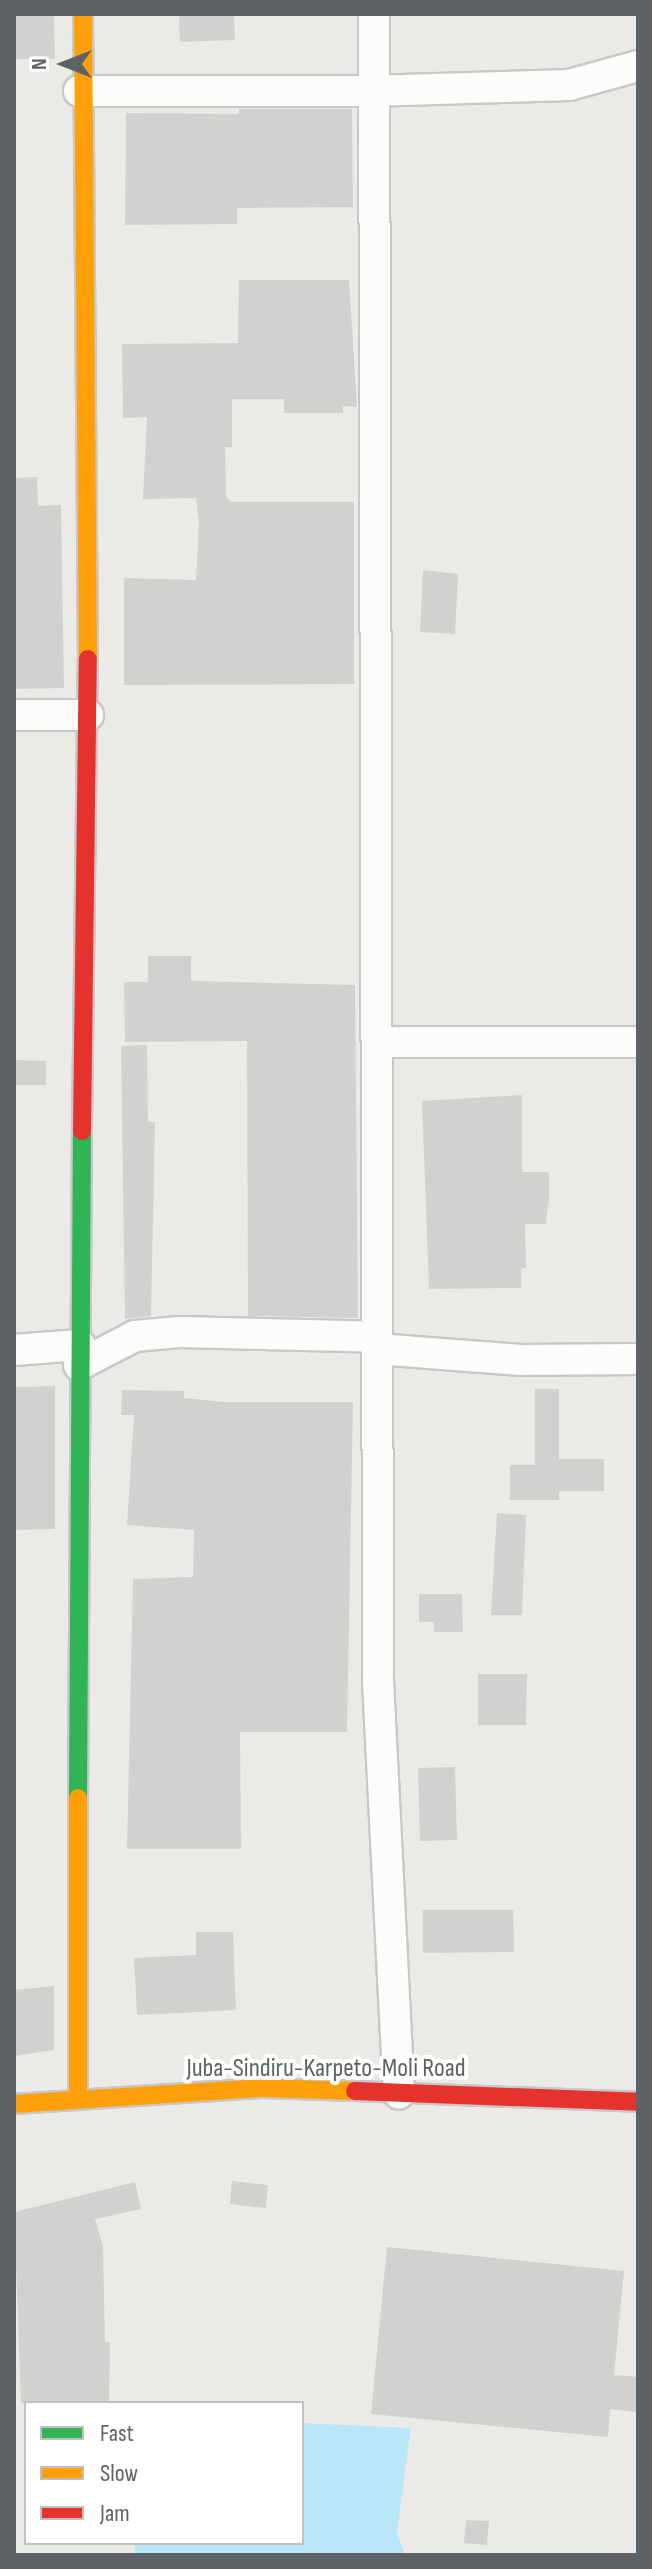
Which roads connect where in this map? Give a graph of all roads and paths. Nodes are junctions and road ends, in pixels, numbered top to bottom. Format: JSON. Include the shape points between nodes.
{"nodes":[{"id":1,"x":83,"y":14,"type":"edge"},
{"id":2,"x":374,"y":14,"type":"edge"},
{"id":3,"x":638,"y":66,"type":"edge"},
{"id":4,"x":79,"y":91,"type":"dead end"},
{"id":5,"x":14,"y":715,"type":"edge"},
{"id":6,"x":88,"y":715,"type":"junction"},
{"id":7,"x":377,"y":1042,"type":"junction"},
{"id":8,"x":638,"y":1042,"type":"edge"},
{"id":9,"x":377,"y":1343,"type":"junction"},
{"id":10,"x":14,"y":1350,"type":"edge"},
{"id":11,"x":80,"y":1355,"type":"junction"},
{"id":12,"x":638,"y":1359,"type":"edge"},
{"id":13,"x":399,"y":2093,"type":"junction"},
{"id":14,"x":78,"y":2099,"type":"junction"},
{"id":15,"x":638,"y":2102,"type":"edge"},
{"id":16,"x":14,"y":2104,"type":"edge"}],
"edges":[{"from":1,"to":6,"type":"street"},
{"from":2,"to":7,"type":"street"},
{"from":3,"to":4,"type":"street","via":[[569,85]]},
{"from":5,"to":6,"type":"street"},
{"from":6,"to":11,"type":"street"},
{"from":7,"to":8,"type":"street"},
{"from":7,"to":9,"type":"street"},
{"from":9,"to":11,"type":"street","via":[[179,1332],[135,1336]]},
{"from":9,"to":12,"type":"street","via":[[521,1360]]},
{"from":9,"to":13,"type":"street","via":[[378,1681]]},
{"from":10,"to":11,"type":"street"},
{"from":11,"to":14,"type":"street"},
{"from":13,"to":14,"type":"street","name":"Juba-Sindiru-Karpeto-Moli Road","via":[[263,2088]]},
{"from":13,"to":15,"type":"street","name":"Juba-Sindiru-Karpeto-Moli Road"},
{"from":14,"to":16,"type":"street","name":"Juba-Sindiru-Karpeto-Moli Road"}]}
